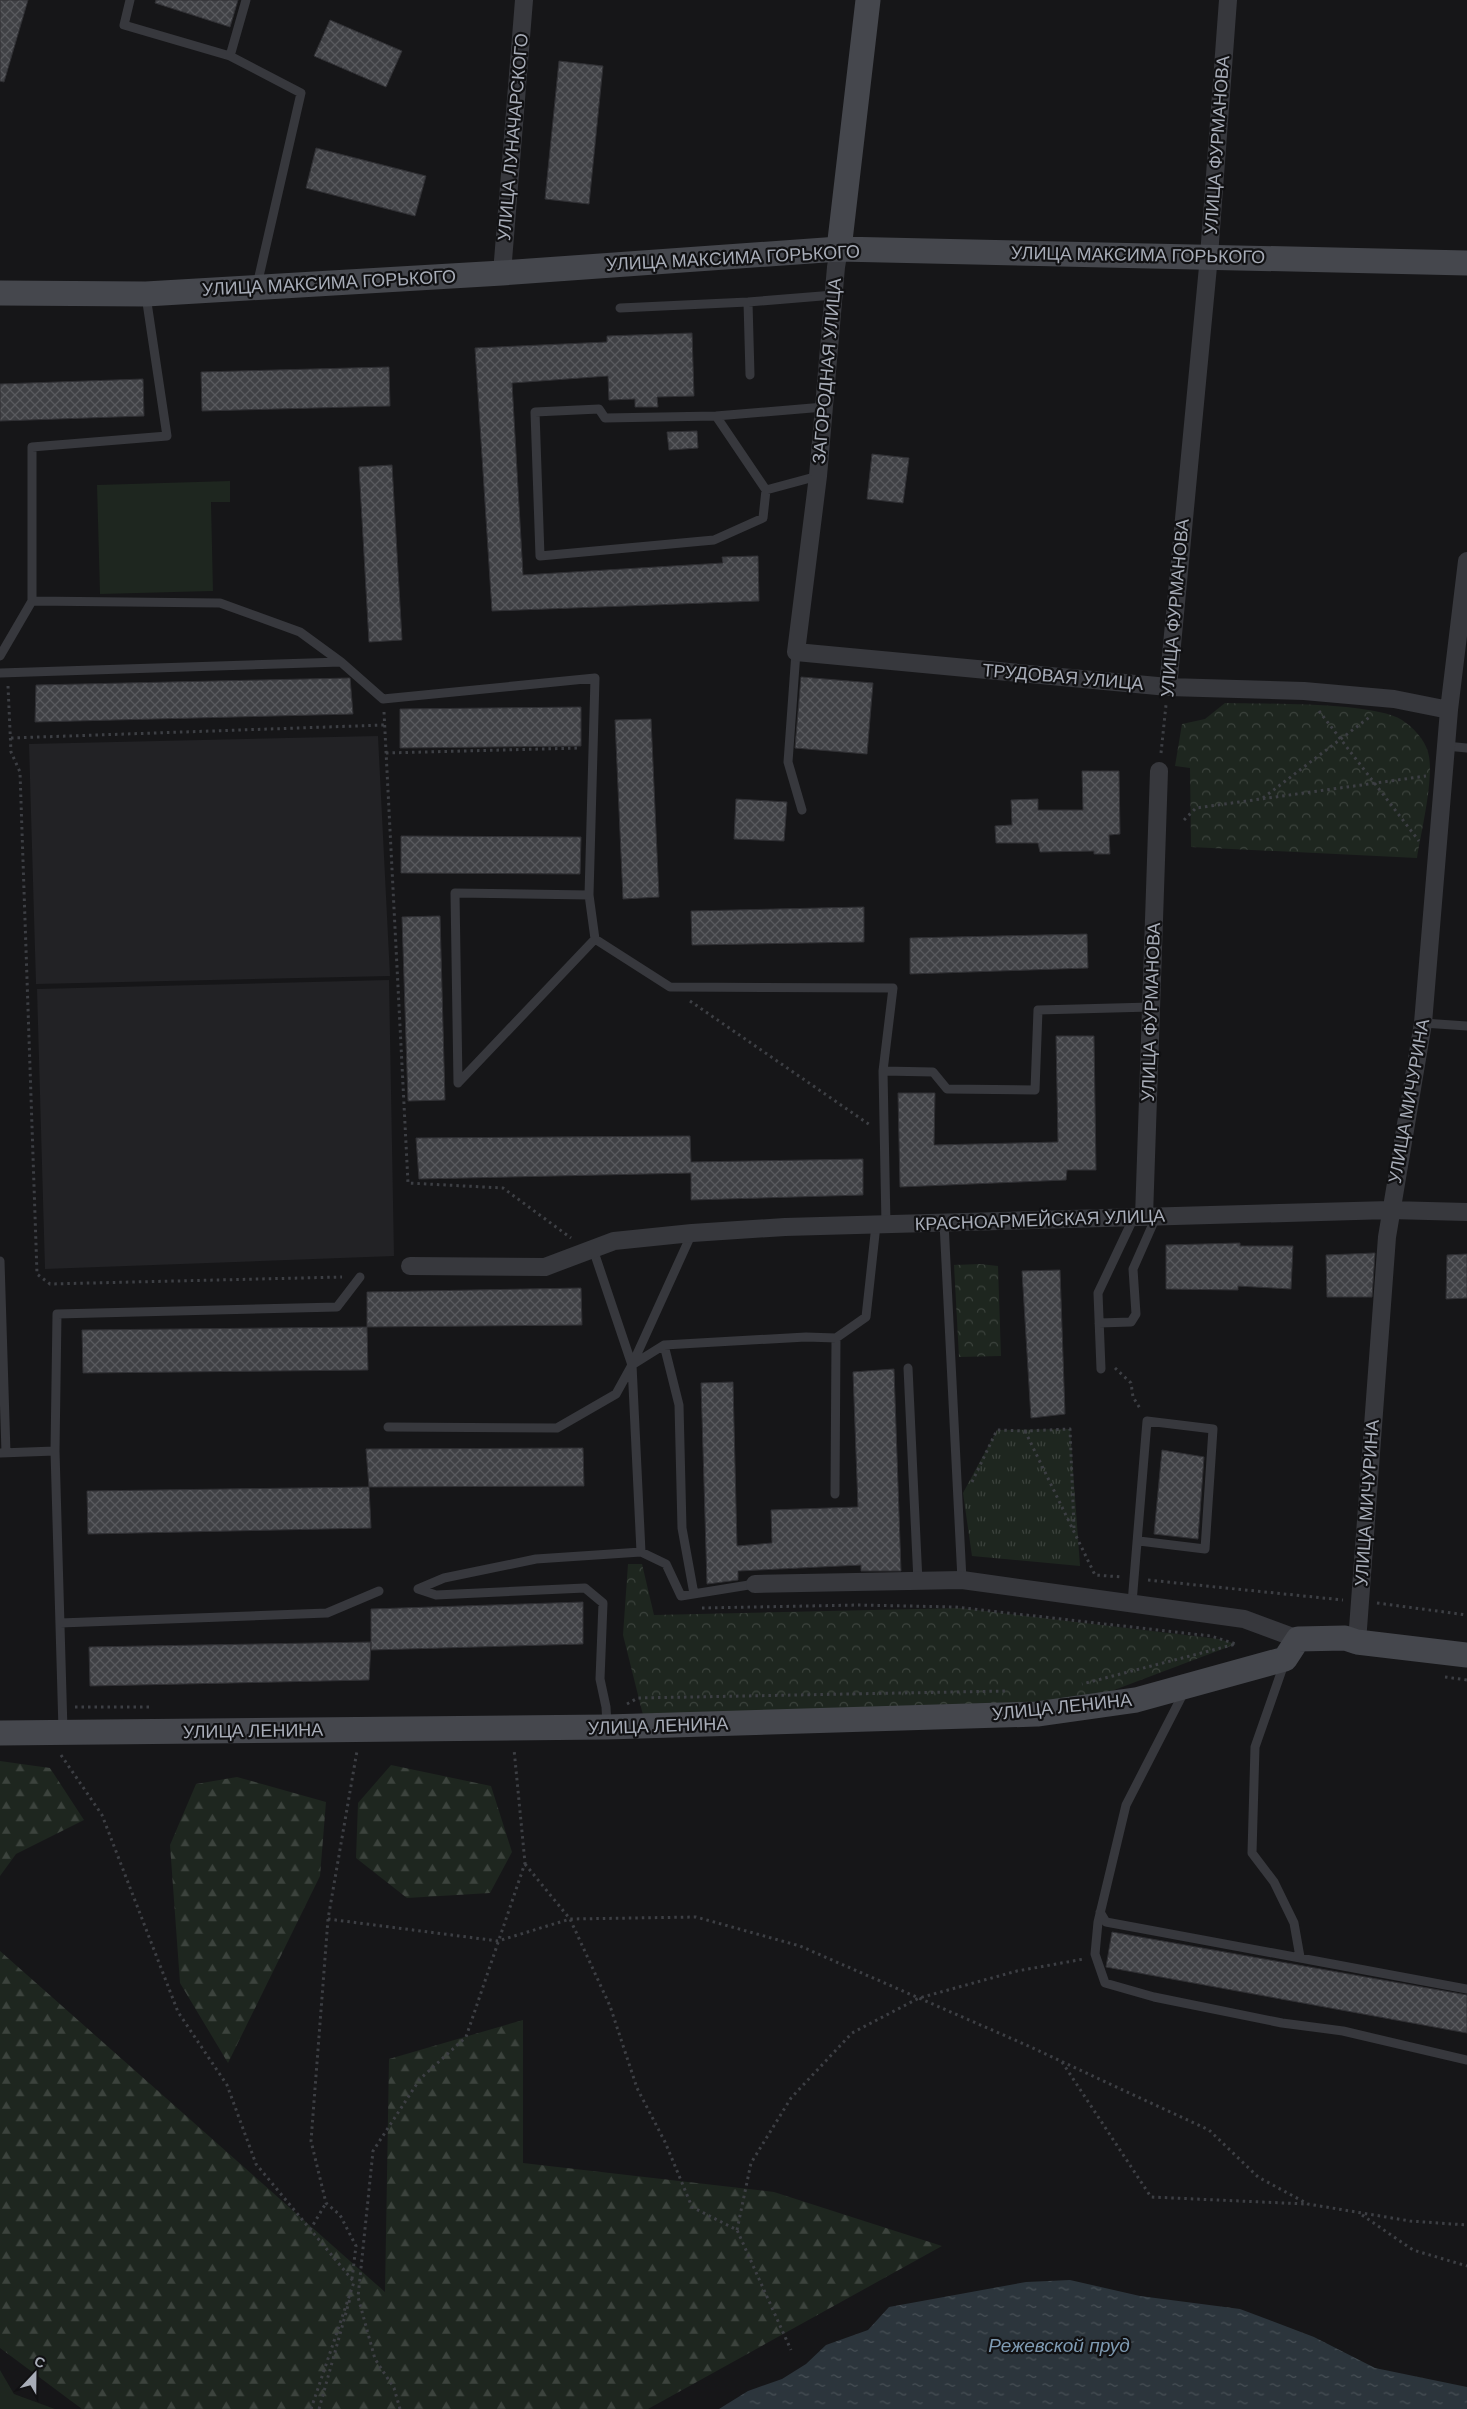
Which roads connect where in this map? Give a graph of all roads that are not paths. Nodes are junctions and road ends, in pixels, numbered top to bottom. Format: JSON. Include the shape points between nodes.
{"nodes":[{"id":1,"x":130,"y":0,"type":"edge"},
{"id":2,"x":246,"y":0,"type":"edge"},
{"id":3,"x":524,"y":0,"type":"edge"},
{"id":4,"x":868,"y":0,"type":"edge"},
{"id":5,"x":1228,"y":0,"type":"edge"},
{"id":6,"x":230,"y":56,"type":"junction"},
{"id":7,"x":839,"y":249,"type":"junction"},
{"id":8,"x":1209,"y":256,"type":"junction"},
{"id":9,"x":1467,"y":263,"type":"edge"},
{"id":10,"x":502,"y":273,"type":"junction"},
{"id":11,"x":257,"y":287,"type":"junction"},
{"id":12,"x":0,"y":293,"type":"edge"},
{"id":13,"x":146,"y":294,"type":"junction"},
{"id":14,"x":834,"y":295,"type":"junction"},
{"id":15,"x":748,"y":302,"type":"junction"},
{"id":16,"x":620,"y":308,"type":"dead end"},
{"id":17,"x":750,"y":375,"type":"dead end"},
{"id":18,"x":824,"y":407,"type":"junction"},
{"id":19,"x":716,"y":416,"type":"junction"},
{"id":20,"x":818,"y":476,"type":"junction"},
{"id":21,"x":766,"y":490,"type":"junction"},
{"id":22,"x":1467,"y":560,"type":"edge"},
{"id":23,"x":32,"y":601,"type":"junction"},
{"id":24,"x":796,"y":652,"type":"junction"},
{"id":25,"x":0,"y":656,"type":"edge"},
{"id":26,"x":341,"y":662,"type":"junction"},
{"id":27,"x":4,"y":673,"type":"edge"},
{"id":28,"x":1168,"y":687,"type":"junction"},
{"id":29,"x":1449,"y":710,"type":"junction"},
{"id":30,"x":1446,"y":746,"type":"junction"},
{"id":31,"x":1467,"y":748,"type":"edge"},
{"id":32,"x":1159,"y":771,"type":"road end"},
{"id":33,"x":802,"y":810,"type":"dead end"},
{"id":34,"x":589,"y":895,"type":"junction"},
{"id":35,"x":594,"y":939,"type":"junction"},
{"id":36,"x":1151,"y":1007,"type":"junction"},
{"id":37,"x":1423,"y":1023,"type":"junction"},
{"id":38,"x":1467,"y":1026,"type":"edge"},
{"id":39,"x":883,"y":1072,"type":"junction"},
{"id":40,"x":1390,"y":1210,"type":"junction"},
{"id":41,"x":1467,"y":1212,"type":"edge"},
{"id":42,"x":1145,"y":1217,"type":"junction"},
{"id":43,"x":944,"y":1223,"type":"junction"},
{"id":44,"x":881,"y":1225,"type":"junction"},
{"id":45,"x":692,"y":1233,"type":"junction"},
{"id":46,"x":593,"y":1249,"type":"junction"},
{"id":47,"x":0,"y":1260,"type":"edge"},
{"id":48,"x":410,"y":1266,"type":"dead end"},
{"id":49,"x":360,"y":1277,"type":"road end"},
{"id":50,"x":1099,"y":1323,"type":"junction"},
{"id":51,"x":836,"y":1338,"type":"junction"},
{"id":52,"x":664,"y":1345,"type":"junction"},
{"id":53,"x":632,"y":1365,"type":"junction"},
{"id":54,"x":908,"y":1368,"type":"dead end"},
{"id":55,"x":1101,"y":1369,"type":"dead end"},
{"id":56,"x":388,"y":1427,"type":"dead end"},
{"id":57,"x":55,"y":1451,"type":"junction"},
{"id":58,"x":3,"y":1453,"type":"edge"},
{"id":59,"x":835,"y":1494,"type":"dead end"},
{"id":60,"x":1139,"y":1541,"type":"junction"},
{"id":61,"x":641,"y":1552,"type":"junction"},
{"id":62,"x":962,"y":1580,"type":"junction"},
{"id":63,"x":918,"y":1582,"type":"junction"},
{"id":64,"x":755,"y":1584,"type":"joint"},
{"id":65,"x":379,"y":1591,"type":"dead end"},
{"id":66,"x":694,"y":1594,"type":"junction"},
{"id":67,"x":1132,"y":1603,"type":"junction"},
{"id":68,"x":60,"y":1623,"type":"junction"},
{"id":69,"x":1357,"y":1642,"type":"junction"},
{"id":70,"x":1292,"y":1649,"type":"junction"},
{"id":71,"x":1467,"y":1655,"type":"edge"},
{"id":72,"x":1188,"y":1685,"type":"junction"},
{"id":73,"x":607,"y":1727,"type":"junction"},
{"id":74,"x":0,"y":1733,"type":"edge"},
{"id":75,"x":55,"y":1733,"type":"junction"},
{"id":76,"x":1100,"y":1912,"type":"junction"},
{"id":77,"x":1300,"y":1956,"type":"junction"},
{"id":78,"x":1467,"y":1989,"type":"edge"},
{"id":79,"x":1467,"y":2060,"type":"edge"}],
"edges":[{"from":1,"to":6,"type":"lane","via":[[124,25]]},
{"from":2,"to":6,"type":"lane"},
{"from":3,"to":10,"type":"street","name":"УЛИЦА ЛУНАЧАРСКОГО"},
{"from":4,"to":7,"type":"street","name":"ЗАГОРОДНАЯ УЛИЦА"},
{"from":5,"to":8,"type":"street","name":"УЛИЦА ФУРМАНОВА"},
{"from":6,"to":11,"type":"lane","via":[[301,93]]},
{"from":7,"to":8,"type":"street","name":"УЛИЦА МАКСИМА ГОРЬКОГО"},
{"from":7,"to":10,"type":"street","name":"УЛИЦА МАКСИМА ГОРЬКОГО"},
{"from":7,"to":14,"type":"street","name":"ЗАГОРОДНАЯ УЛИЦА"},
{"from":8,"to":9,"type":"street","name":"УЛИЦА МАКСИМА ГОРЬКОГО"},
{"from":8,"to":28,"type":"street","name":"УЛИЦА ФУРМАНОВА"},
{"from":10,"to":11,"type":"street","name":"УЛИЦА МАКСИМА ГОРЬКОГО"},
{"from":11,"to":13,"type":"street","name":"УЛИЦА МАКСИМА ГОРЬКОГО"},
{"from":12,"to":13,"type":"street","name":"УЛИЦА МАКСИМА ГОРЬКОГО"},
{"from":13,"to":23,"type":"lane","via":[[167,436],[32,447]]},
{"from":14,"to":15,"type":"lane"},
{"from":14,"to":18,"type":"street","name":"ЗАГОРОДНАЯ УЛИЦА"},
{"from":15,"to":16,"type":"lane"},
{"from":15,"to":17,"type":"lane"},
{"from":18,"to":19,"type":"lane"},
{"from":18,"to":20,"type":"street","name":"ЗАГОРОДНАЯ УЛИЦА"},
{"from":19,"to":21,"type":"lane"},
{"from":19,"to":21,"type":"lane","via":[[605,418],[599,409],[535,412],[540,556],[714,540],[763,518]]},
{"from":20,"to":21,"type":"lane"},
{"from":20,"to":24,"type":"street","name":"ЗАГОРОДНАЯ УЛИЦА"},
{"from":22,"to":29,"type":"street","name":"УЛИЦА МИЧУРИНА"},
{"from":23,"to":25,"type":"lane"},
{"from":23,"to":26,"type":"lane","via":[[220,603],[300,632]]},
{"from":24,"to":28,"type":"street","name":"ТРУДОВАЯ УЛИЦА"},
{"from":24,"to":33,"type":"lane","via":[[788,762]]},
{"from":26,"to":27,"type":"lane"},
{"from":26,"to":34,"type":"lane","via":[[383,699],[595,678]]},
{"from":28,"to":29,"type":"street","name":"ТРУДОВАЯ УЛИЦА","via":[[1304,691],[1394,699]]},
{"from":29,"to":30,"type":"street","name":"УЛИЦА МИЧУРИНА"},
{"from":30,"to":31,"type":"lane"},
{"from":30,"to":37,"type":"street","name":"УЛИЦА МИЧУРИНА"},
{"from":32,"to":36,"type":"street","name":"УЛИЦА ФУРМАНОВА"},
{"from":34,"to":35,"type":"lane"},
{"from":34,"to":35,"type":"lane","via":[[456,893],[458,1083]]},
{"from":35,"to":39,"type":"lane","via":[[670,986],[893,988]]},
{"from":36,"to":39,"type":"lane","via":[[1038,1010],[1035,1090],[947,1089],[933,1072]]},
{"from":36,"to":42,"type":"street","name":"УЛИЦА ФУРМАНОВА"},
{"from":37,"to":38,"type":"lane"},
{"from":37,"to":40,"type":"street","name":"УЛИЦА МИЧУРИНА"},
{"from":39,"to":44,"type":"lane"},
{"from":40,"to":41,"type":"street","name":"КРАСНОАРМЕЙСКАЯ УЛИЦА"},
{"from":40,"to":42,"type":"street","name":"КРАСНОАРМЕЙСКАЯ УЛИЦА"},
{"from":40,"to":69,"type":"street","name":"УЛИЦА МИЧУРИНА"},
{"from":42,"to":43,"type":"street","name":"КРАСНОАРМЕЙСКАЯ УЛИЦА"},
{"from":42,"to":50,"type":"lane","via":[[1098,1293]]},
{"from":42,"to":50,"type":"lane","via":[[1132,1269],[1136,1314],[1131,1322]]},
{"from":43,"to":44,"type":"street","name":"КРАСНОАРМЕЙСКАЯ УЛИЦА"},
{"from":43,"to":62,"type":"lane"},
{"from":44,"to":45,"type":"street","name":"КРАСНОАРМЕЙСКАЯ УЛИЦА"},
{"from":44,"to":51,"type":"lane","via":[[866,1317]]},
{"from":45,"to":46,"type":"street","name":"КРАСНОАРМЕЙСКАЯ УЛИЦА","via":[[614,1241]]},
{"from":45,"to":53,"type":"lane"},
{"from":46,"to":48,"type":"street","name":"КРАСНОАРМЕЙСКАЯ УЛИЦА","via":[[545,1267]]},
{"from":46,"to":53,"type":"lane"},
{"from":47,"to":58,"type":"lane"},
{"from":49,"to":57,"type":"lane","via":[[337,1307],[57,1314]]},
{"from":50,"to":55,"type":"lane"},
{"from":51,"to":52,"type":"lane"},
{"from":51,"to":59,"type":"lane"},
{"from":52,"to":53,"type":"lane"},
{"from":52,"to":66,"type":"lane","via":[[679,1404],[682,1528]]},
{"from":53,"to":56,"type":"lane","via":[[616,1394],[557,1428]]},
{"from":53,"to":61,"type":"lane"},
{"from":54,"to":63,"type":"lane"},
{"from":57,"to":58,"type":"lane"},
{"from":57,"to":68,"type":"lane"},
{"from":60,"to":60,"type":"lane","via":[[1147,1421],[1213,1430],[1205,1549]]},
{"from":60,"to":67,"type":"lane"},
{"from":61,"to":66,"type":"lane","via":[[666,1564],[681,1596]]},
{"from":61,"to":73,"type":"lane","via":[[536,1559],[444,1578],[418,1588],[436,1595],[585,1588],[603,1603],[600,1679]]},
{"from":62,"to":63,"type":"street","name":"УЛИЦА ЛЕНИНА"},
{"from":62,"to":67,"type":"street","name":"УЛИЦА ЛЕНИНА"},
{"from":63,"to":64,"type":"street","name":"УЛИЦА ЛЕНИНА"},
{"from":64,"to":66,"type":"lane"},
{"from":65,"to":68,"type":"lane","via":[[327,1613]]},
{"from":67,"to":70,"type":"street","name":"УЛИЦА ЛЕНИНА","via":[[1244,1619]]},
{"from":68,"to":75,"type":"lane"},
{"from":69,"to":70,"type":"street","name":"УЛИЦА ЛЕНИНА","via":[[1345,1638]]},
{"from":69,"to":71,"type":"street","name":"УЛИЦА ЛЕНИНА"},
{"from":70,"to":72,"type":"street","name":"УЛИЦА ЛЕНИНА"},
{"from":70,"to":77,"type":"lane","via":[[1255,1748],[1252,1852],[1274,1882],[1294,1923]]},
{"from":72,"to":73,"type":"street","name":"УЛИЦА ЛЕНИНА","via":[[1136,1700],[1037,1714]]},
{"from":72,"to":76,"type":"lane","via":[[1126,1804]]},
{"from":73,"to":75,"type":"street","name":"УЛИЦА ЛЕНИНА"},
{"from":74,"to":75,"type":"street","name":"УЛИЦА ЛЕНИНА"},
{"from":76,"to":77,"type":"lane","via":[[1106,1922]]},
{"from":76,"to":79,"type":"lane","via":[[1095,1954],[1105,1983],[1282,2023],[1343,2031]]},
{"from":77,"to":78,"type":"lane"}]}
